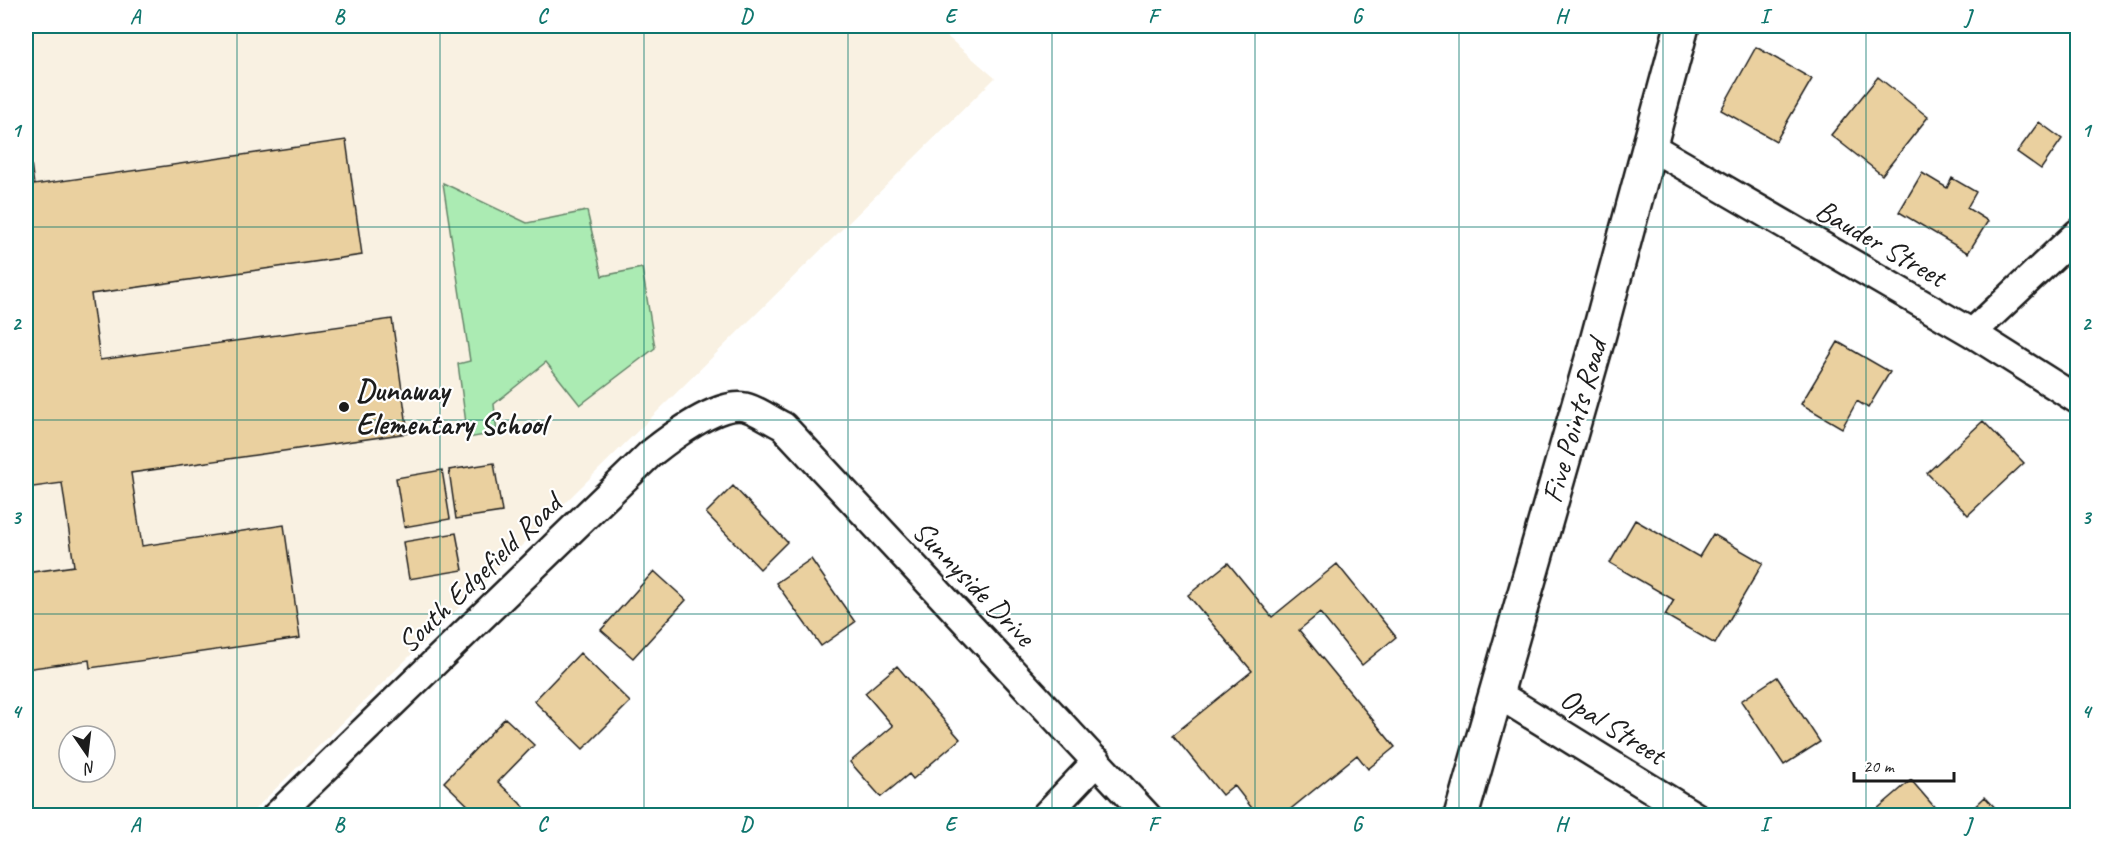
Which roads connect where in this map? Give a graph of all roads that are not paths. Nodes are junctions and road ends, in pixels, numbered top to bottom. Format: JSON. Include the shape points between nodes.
{"nodes":[{"id":1,"x":1682,"y":26,"type":"edge"},
{"id":2,"x":1650,"y":146,"type":"junction"},
{"id":3,"x":2078,"y":233,"type":"edge"},
{"id":4,"x":1972,"y":333,"type":"junction"},
{"id":5,"x":2078,"y":400,"type":"edge"},
{"id":6,"x":744,"y":406,"type":"joint"},
{"id":7,"x":1496,"y":693,"type":"junction"},
{"id":8,"x":1097,"y":761,"type":"junction"},
{"id":9,"x":276,"y":816,"type":"edge"},
{"id":10,"x":1045,"y":816,"type":"edge"},
{"id":11,"x":1147,"y":816,"type":"edge"},
{"id":12,"x":1461,"y":816,"type":"edge"},
{"id":13,"x":1695,"y":816,"type":"edge"}],
"edges":[{"from":1,"to":2,"type":"street","name":"Five Points Road"},
{"from":2,"to":4,"type":"street","name":"Bauder Street"},
{"from":2,"to":7,"type":"street","name":"Five Points Road"},
{"from":3,"to":4,"type":"street"},
{"from":4,"to":5,"type":"street","name":"Bauder Street"},
{"from":6,"to":8,"type":"street","name":"Sunnyside Drive","via":[[783,426]]},
{"from":6,"to":9,"type":"street","name":"South Edgefield Road","via":[[723,410],[686,426],[650,454]]},
{"from":7,"to":12,"type":"street","name":"Five Points Road"},
{"from":7,"to":13,"type":"street","name":"Opal Street"},
{"from":8,"to":10,"type":"street"},
{"from":8,"to":11,"type":"street","name":"Sunnyside Drive"}]}
